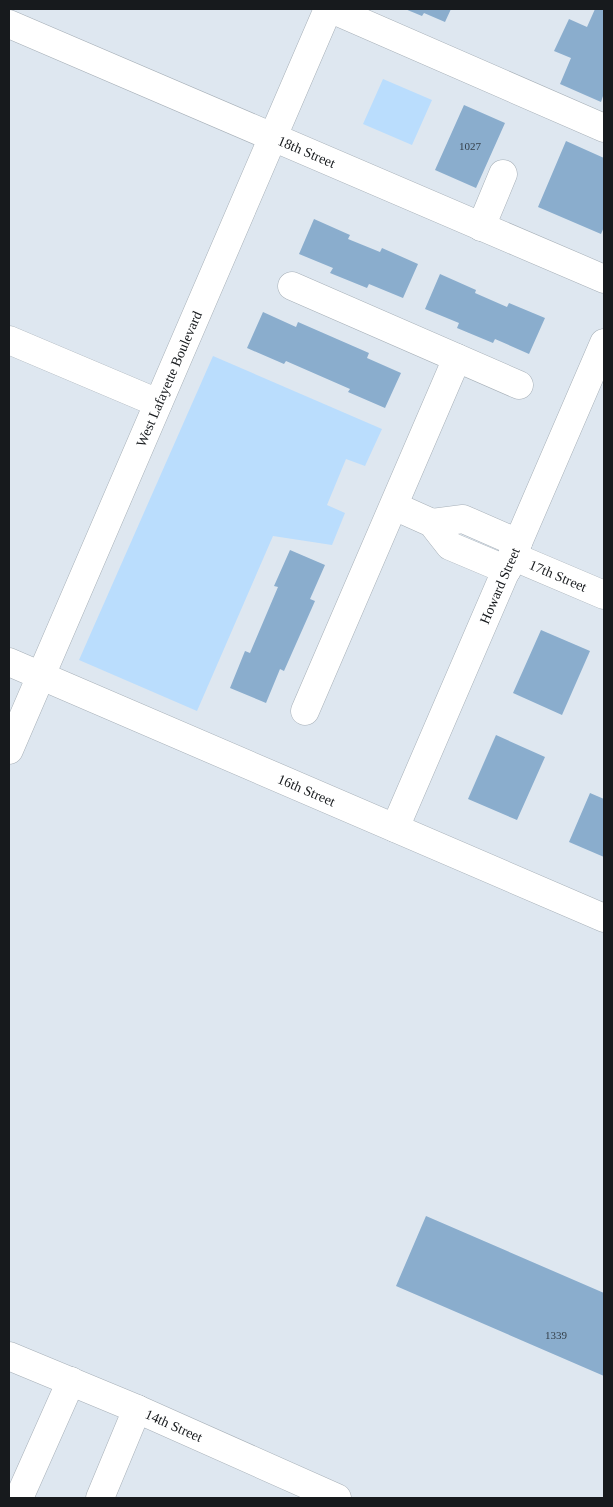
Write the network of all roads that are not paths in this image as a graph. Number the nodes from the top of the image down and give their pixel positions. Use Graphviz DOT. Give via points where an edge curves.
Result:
graph roads {
  1 [pos="329,9"];
  2 [pos="9,24"];
  3 [pos="604,128"];
  4 [pos="273,137"];
  5 [pos="503,174"];
  6 [pos="481,227"];
  7 [pos="604,279"];
  8 [pos="292,286"];
  9 [pos="9,340"];
  10 [pos="604,343"];
  11 [pos="458,358"];
  12 [pos="519,385"];
  13 [pos="158,403"];
  14 [pos="394,506"];
  15 [pos="512,556"];
  16 [pos="604,595"];
  17 [pos="9,662"];
  18 [pos="40,676"];
  19 [pos="305,711"];
  20 [pos="9,750"];
  21 [pos="395,828"];
  22 [pos="604,918"];
  23 [pos="9,1356"];
  24 [pos="71,1381"];
  25 [pos="137,1409"];
  26 [pos="20,1498"];
  27 [pos="100,1498"];
  28 [pos="337,1498"];
  1 -- 3 [label="street"];
  1 -- 4 [label="street, West Lafayette Boulevard"];
  2 -- 4 [label="street, 18th Street"];
  4 -- 6 [label="street, 18th Street"];
  4 -- 13 [label="street, West Lafayette Boulevard"];
  5 -- 6 [label="street"];
  6 -- 7 [label="street, 18th Street"];
  8 -- 11 [label="street"];
  9 -- 13 [label="street"];
  10 -- 15 [label="street, Howard Street"];
  11 -- 12 [label="street"];
  11 -- 14 [label="street"];
  13 -- 18 [label="street, West Lafayette Boulevard"];
  14 -- 15 [label="street, 17th Street" via="432,523 450,546"];
  14 -- 19 [label="street"];
  15 -- 16 [label="street, 17th Street"];
  15 -- 21 [label="street, Howard Street"];
  17 -- 18 [label="street, 16th Street"];
  18 -- 20 [label="street, West Lafayette Boulevard"];
  18 -- 21 [label="street, 16th Street"];
  21 -- 22 [label="street, 16th Street"];
  23 -- 24 [label="street, 14th Street"];
  24 -- 25 [label="street, 14th Street"];
  24 -- 26 [label="street"];
  25 -- 27 [label="street"];
  25 -- 28 [label="street, 14th Street"];
}
